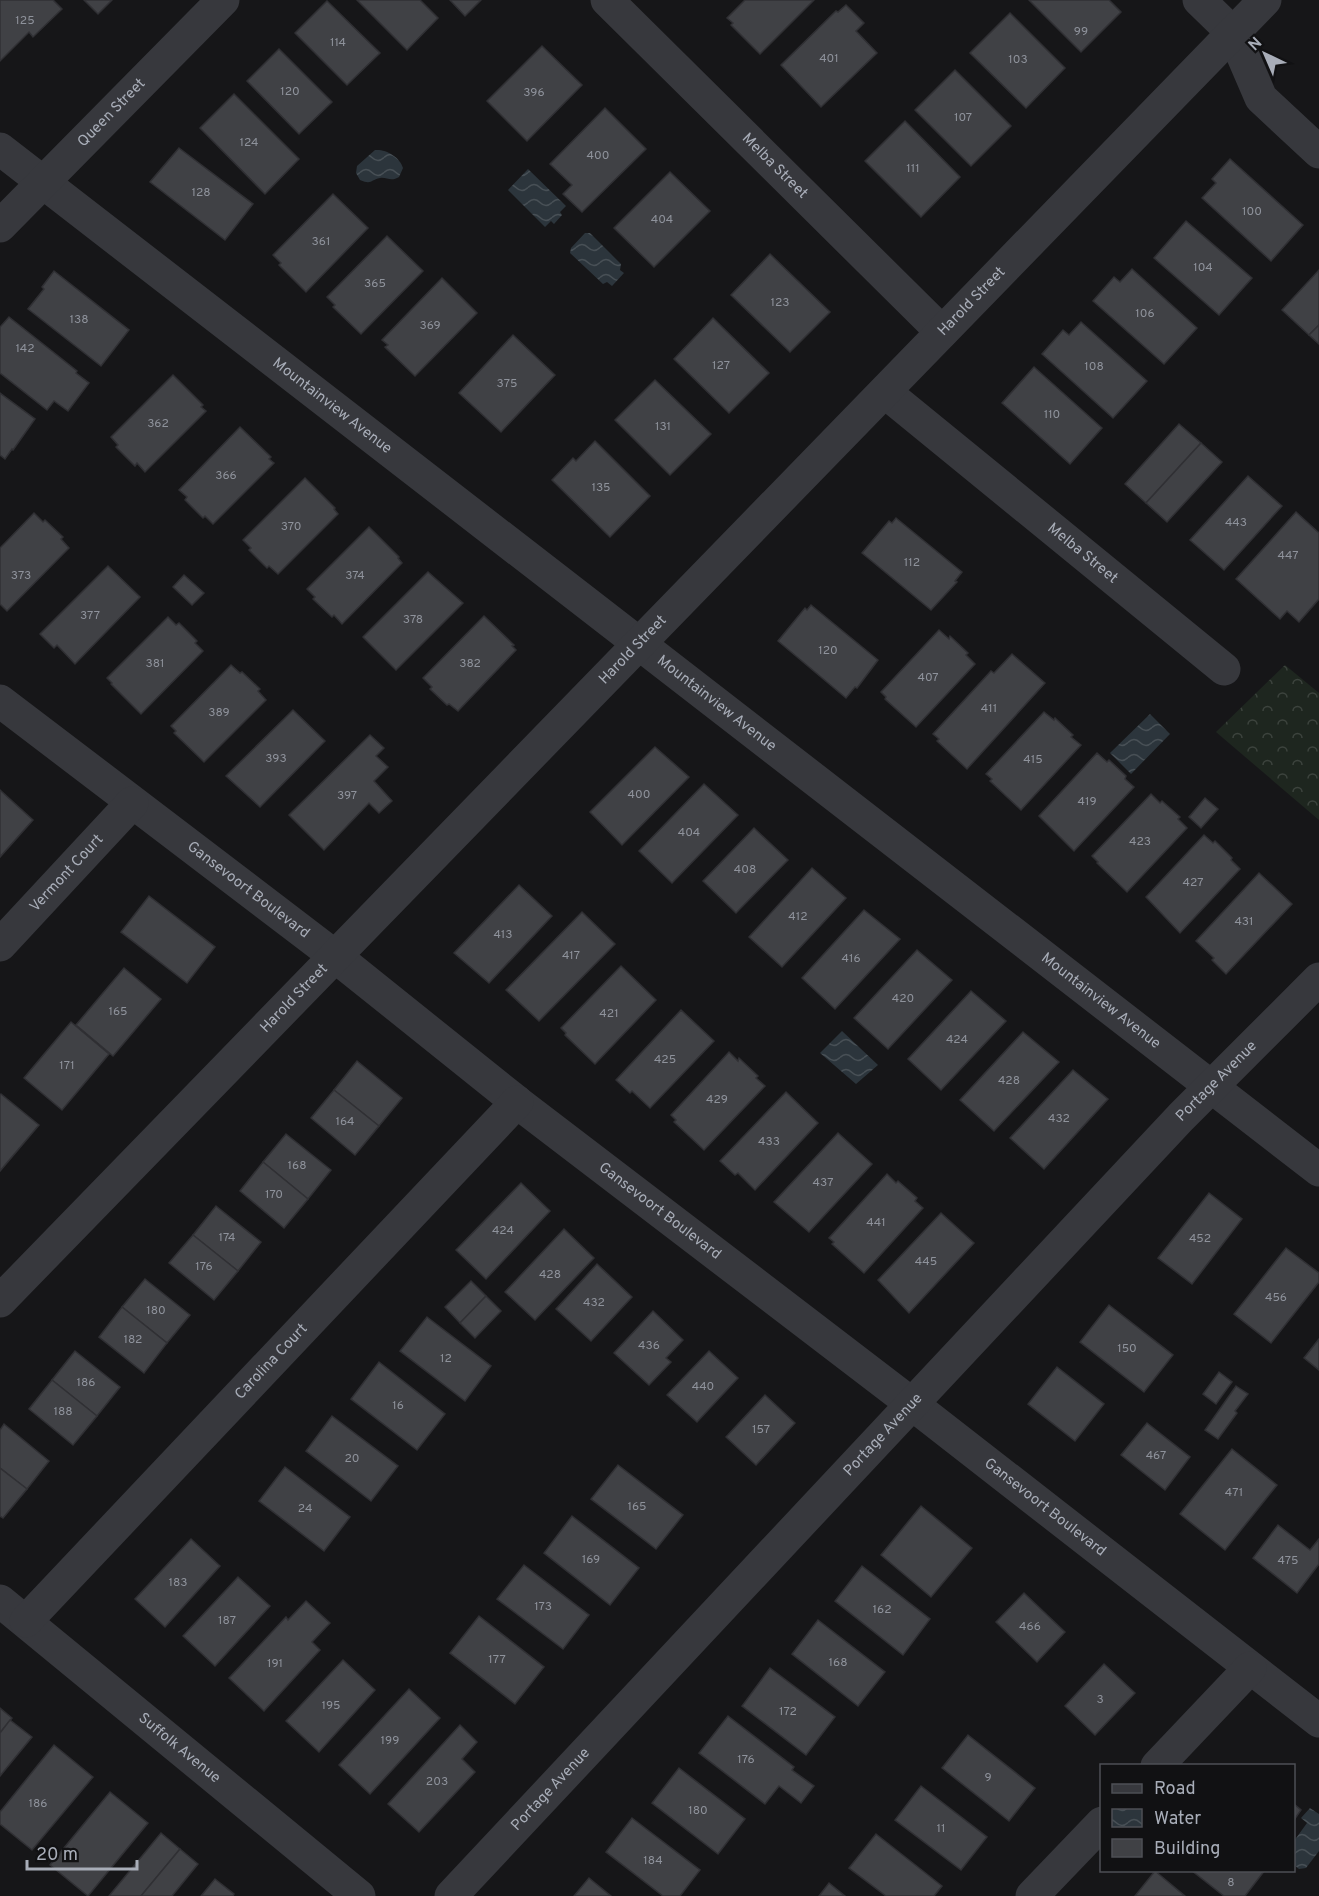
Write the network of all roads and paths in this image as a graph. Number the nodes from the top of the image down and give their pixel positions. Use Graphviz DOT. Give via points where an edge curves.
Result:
graph roads {
  1 [pos="223,0"];
  2 [pos="607,0"];
  3 [pos="1200,0"];
  4 [pos="1265,0"];
  5 [pos="1233,33"];
  6 [pos="0,149"];
  7 [pos="1319,152"];
  8 [pos="43,182"];
  9 [pos="0,226"];
  10 [pos="942,332"];
  11 [pos="885,392"];
  12 [pos="638,644"];
  13 [pos="1224,669"];
  14 [pos="0,700"];
  15 [pos="132,803"];
  16 [pos="0,945"];
  17 [pos="336,957"];
  18 [pos="1319,979"];
  19 [pos="1210,1086"];
  20 [pos="517,1102"];
  21 [pos="1319,1170"];
  22 [pos="0,1301"];
  23 [pos="912,1404"];
  24 [pos="0,1601"];
  25 [pos="26,1621"];
  26 [pos="1250,1668"];
  27 [pos="1319,1721"];
  28 [pos="1158,1764"];
  29 [pos="1100,1824"];
  30 [pos="359,1896"];
  31 [pos="451,1896"];
  32 [pos="1032,1896"];
  1 -- 8 [label="street, Queen Street"];
  2 -- 10 [label="street, Melba Street"];
  3 -- 5 [label="street"];
  4 -- 5 [label="street, Harold Street"];
  5 -- 7 [label="street" via="1261,98"];
  5 -- 10 [label="street, Harold Street"];
  6 -- 8 [label="street, Mountainview Avenue"];
  8 -- 9 [label="street, Queen Street"];
  8 -- 12 [label="street, Mountainview Avenue"];
  10 -- 11 [label="street, Harold Street"];
  11 -- 12 [label="street, Harold Street"];
  11 -- 13 [label="street, Melba Street"];
  12 -- 17 [label="street, Harold Street"];
  12 -- 19 [label="street, Mountainview Avenue"];
  14 -- 15 [label="street, Gansevoort Boulevard"];
  15 -- 16 [label="street, Vermont Court"];
  15 -- 17 [label="street, Gansevoort Boulevard"];
  17 -- 20 [label="street, Gansevoort Boulevard"];
  17 -- 22 [label="street, Harold Street"];
  18 -- 19 [label="street, Portage Avenue"];
  19 -- 21 [label="street, Mountainview Avenue"];
  19 -- 23 [label="street, Portage Avenue"];
  20 -- 23 [label="street, Gansevoort Boulevard"];
  20 -- 25 [label="street, Carolina Court"];
  23 -- 26 [label="street, Gansevoort Boulevard"];
  23 -- 31 [label="street, Portage Avenue"];
  24 -- 25 [label="street, Suffolk Avenue"];
  25 -- 30 [label="street, Suffolk Avenue"];
  26 -- 27 [label="street, Gansevoort Boulevard"];
  26 -- 28 [label="street"];
  29 -- 32 [label="street"];
}
